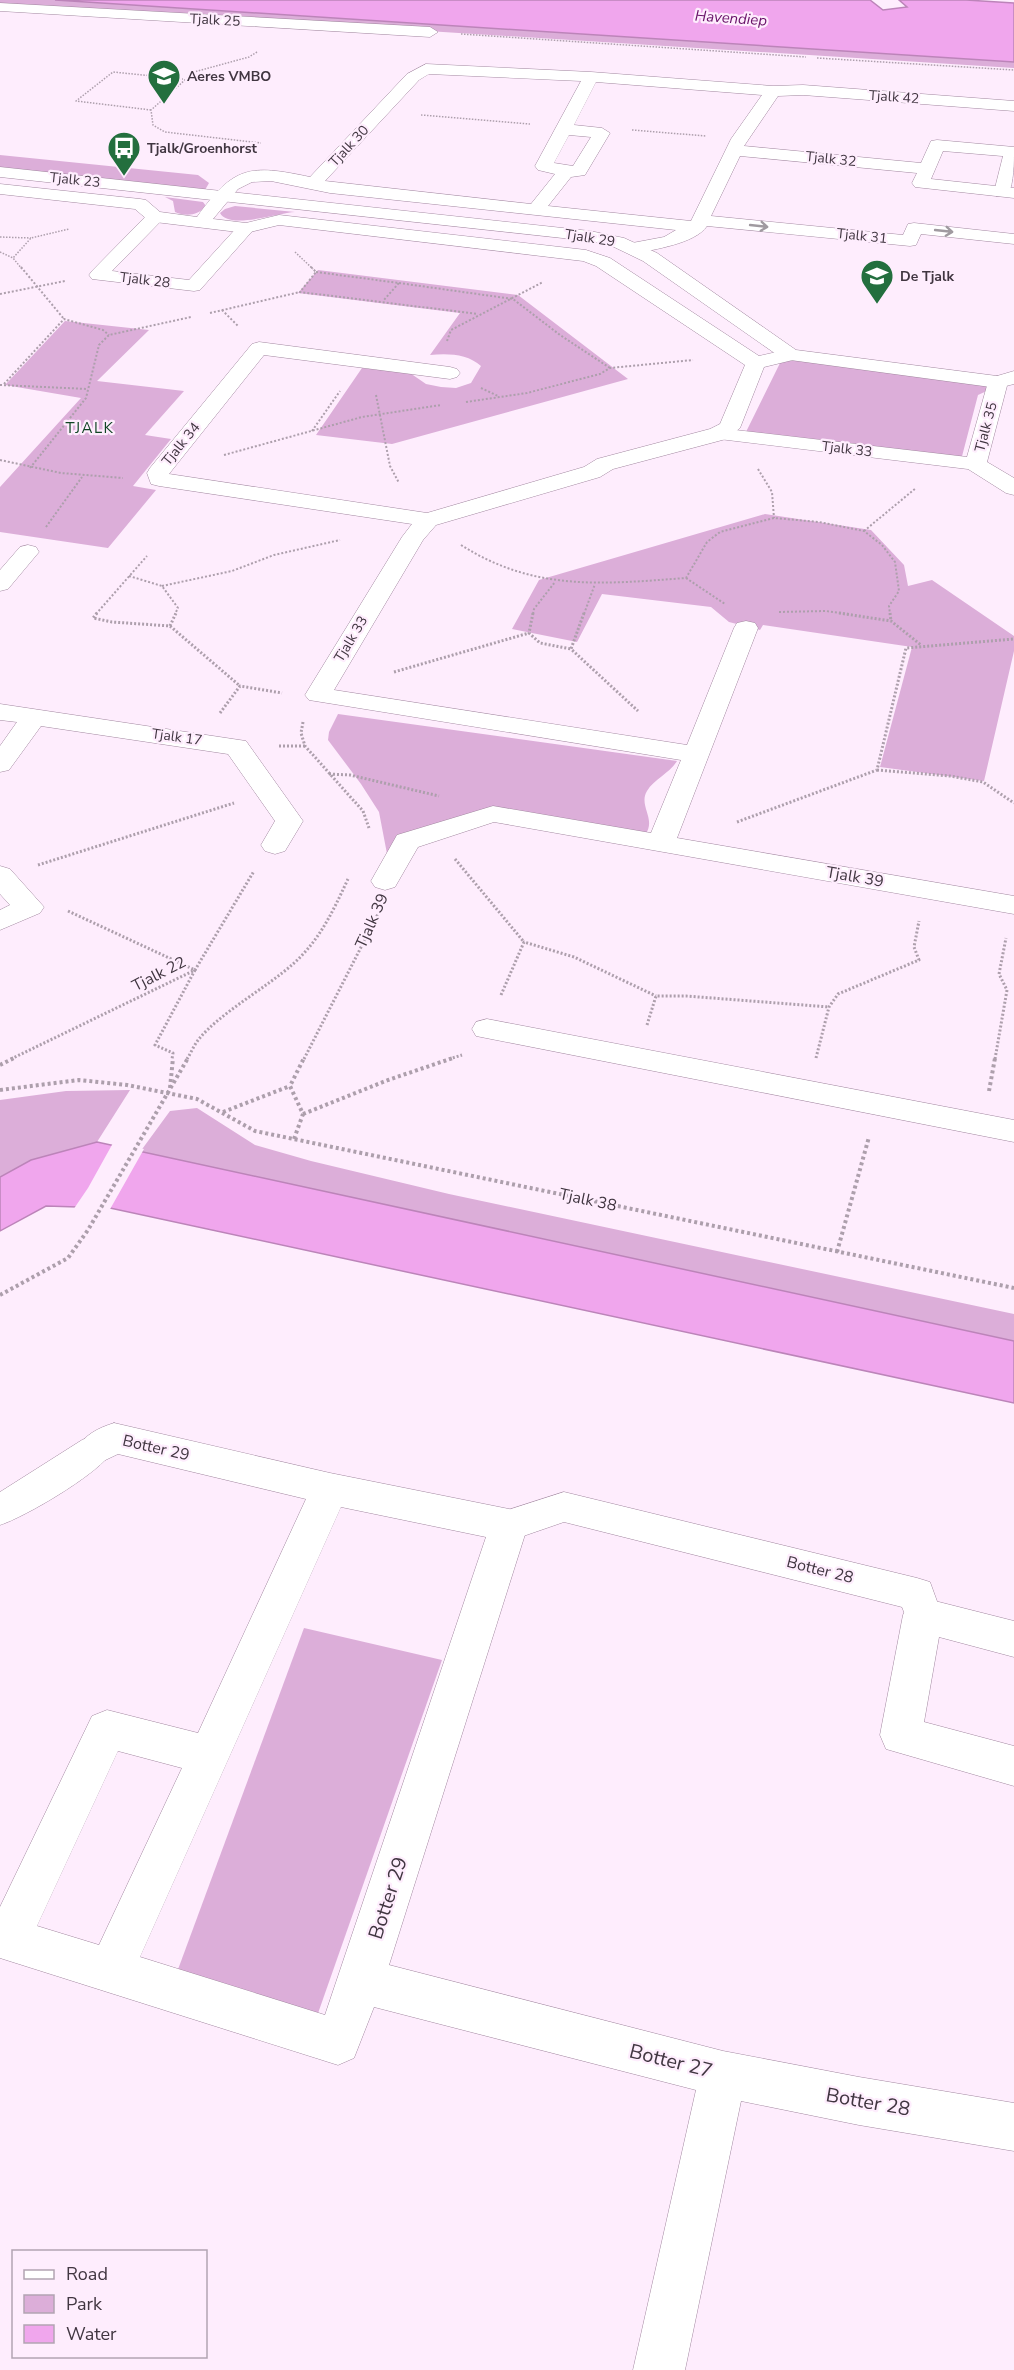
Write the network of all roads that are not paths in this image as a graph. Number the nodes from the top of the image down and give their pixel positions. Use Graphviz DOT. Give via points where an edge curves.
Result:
graph roads {
  1 [pos="0,8"];
  2 [pos="430,32"];
  3 [pos="591,77"];
  4 [pos="773,91"];
  5 [pos="1014,106"];
  6 [pos="565,126"];
  7 [pos="737,144"];
  8 [pos="1013,152"];
  9 [pos="928,169"];
  10 [pos="0,172"];
  11 [pos="566,172"];
  12 [pos="314,183"];
  13 [pos="0,189"];
  14 [pos="1008,192"];
  15 [pos="221,197"];
  16 [pos="535,210"];
  17 [pos="155,217"];
  18 [pos="202,222"];
  19 [pos="699,224"];
  20 [pos="255,226"];
  21 [pos="1014,239"];
  22 [pos="634,248"];
  23 [pos="790,355"];
  24 [pos="746,357"];
  25 [pos="450,373"];
  26 [pos="1006,379"];
  27 [pos="718,434"];
  28 [pos="976,464"];
  29 [pos="1014,488"];
  30 [pos="428,520"];
  31 [pos="28,552"];
  32 [pos="0,584"];
  33 [pos="746,628"];
  34 [pos="0,712"];
  35 [pos="34,717"];
  36 [pos="694,754"];
  37 [pos="0,764"];
  38 [pos="661,843"];
  39 [pos="275,844"];
  40 [pos="1,875"];
  41 [pos="385,881"];
  42 [pos="1013,905"];
  43 [pos="0,921"];
  44 [pos="487,1029"];
  45 [pos="1014,1131"];
  46 [pos="95,1450"];
  47 [pos="330,1489"];
  48 [pos="0,1510"];
  49 [pos="509,1525"];
  50 [pos="703,1540"];
  51 [pos="923,1615"];
  52 [pos="1014,1639"];
  53 [pos="208,1755"];
  54 [pos="1014,1766"];
  55 [pos="4,1943"];
  56 [pos="110,1972"];
  57 [pos="362,1981"];
  58 [pos="723,2074"];
  59 [pos="1014,2127"];
  60 [pos="659,2370"];
  1 -- 2 [label="street, Tjalk 25"];
  3 -- 4 [label="street, Tjalk 30"];
  3 -- 6 [label="street"];
  3 -- 12 [label="street, Tjalk 30" via="426,69 413,77"];
  4 -- 5 [label="street, Tjalk 42"];
  4 -- 7 [label="street"];
  6 -- 11 [label="street" via="544,166"];
  6 -- 11 [label="street" via="602,133 579,171"];
  7 -- 9 [label="street, Tjalk 32"];
  7 -- 19 [label="street"];
  8 -- 9 [label="street" via="937,145"];
  8 -- 14 [label="street"];
  9 -- 14 [label="street" via="921,183"];
  10 -- 15 [label="street, Tjalk 23"];
  11 -- 16 [label="street"];
  12 -- 15 [label="street" via="247,177 232,184"];
  12 -- 16 [label="street, Tjalk 30" via="330,188"];
  13 -- 17 [label="street, Tjalk 23" via="140,204"];
  15 -- 18 [label="street"];
  15 -- 22 [label="street, Tjalk 29" via="590,236"];
  16 -- 19 [label="street, Tjalk 30"];
  17 -- 18 [label="street, Tjalk 23"];
  17 -- 20 [label="street, Tjalk 28" via="99,274 194,286"];
  18 -- 20 [label="street, Tjalk 29"];
  19 -- 21 [label="street, Tjalk 31, one-way" via="910,241 914,228"];
  19 -- 22 [label="street" via="669,241"];
  20 -- 24 [label="street, Tjalk 29" via="279,220 586,256 603,261"];
  22 -- 23 [label="street, Tjalk 29"];
  23 -- 24 [label="street"];
  23 -- 26 [label="street, Tjalk 29"];
  24 -- 27 [label="street" via="729,428"];
  25 -- 30 [label="street, Tjalk 34" via="259,348 158,476"];
  26 -- 28 [label="street, Tjalk 35"];
  27 -- 28 [label="street, Tjalk 33"];
  27 -- 30 [label="street, Tjalk 33" via="604,464 592,472"];
  28 -- 29 [label="street, Tjalk 35"];
  30 -- 36 [label="street, Tjalk 33" via="413,537 318,694"];
  31 -- 32 [label="street"];
  33 -- 36 [label="street"];
  34 -- 35 [label="street, Tjalk 17"];
  35 -- 37 [label="street"];
  35 -- 39 [label="street, Tjalk 17" via="237,747 289,821"];
  36 -- 38 [label="street"];
  38 -- 41 [label="street, Tjalk 39" via="493,814 407,841"];
  38 -- 42 [label="street, Tjalk 39"];
  40 -- 43 [label="street" via="30,907"];
  44 -- 45 [label="street"];
  46 -- 47 [label="street, Botter 29" via="114,1438"];
  46 -- 48 [label="street, Botter 29"];
  47 -- 49 [label="street, Botter 29"];
  47 -- 53 [label="street"];
  49 -- 50 [label="street, Botter 29" via="564,1507"];
  49 -- 57 [label="street, Botter 29"];
  50 -- 51 [label="street, Botter 28" via="917,1594"];
  51 -- 52 [label="street"];
  51 -- 54 [label="street" via="901,1735"];
  53 -- 55 [label="street, Botter 29" via="107,1729"];
  53 -- 56 [label="street"];
  55 -- 56 [label="street, Botter 29"];
  56 -- 57 [label="street, Botter 29" via="338,2042"];
  57 -- 58 [label="street, Botter 27"];
  58 -- 59 [label="street, Botter 28"];
  58 -- 60 [label="street, Botter 27"];
}
